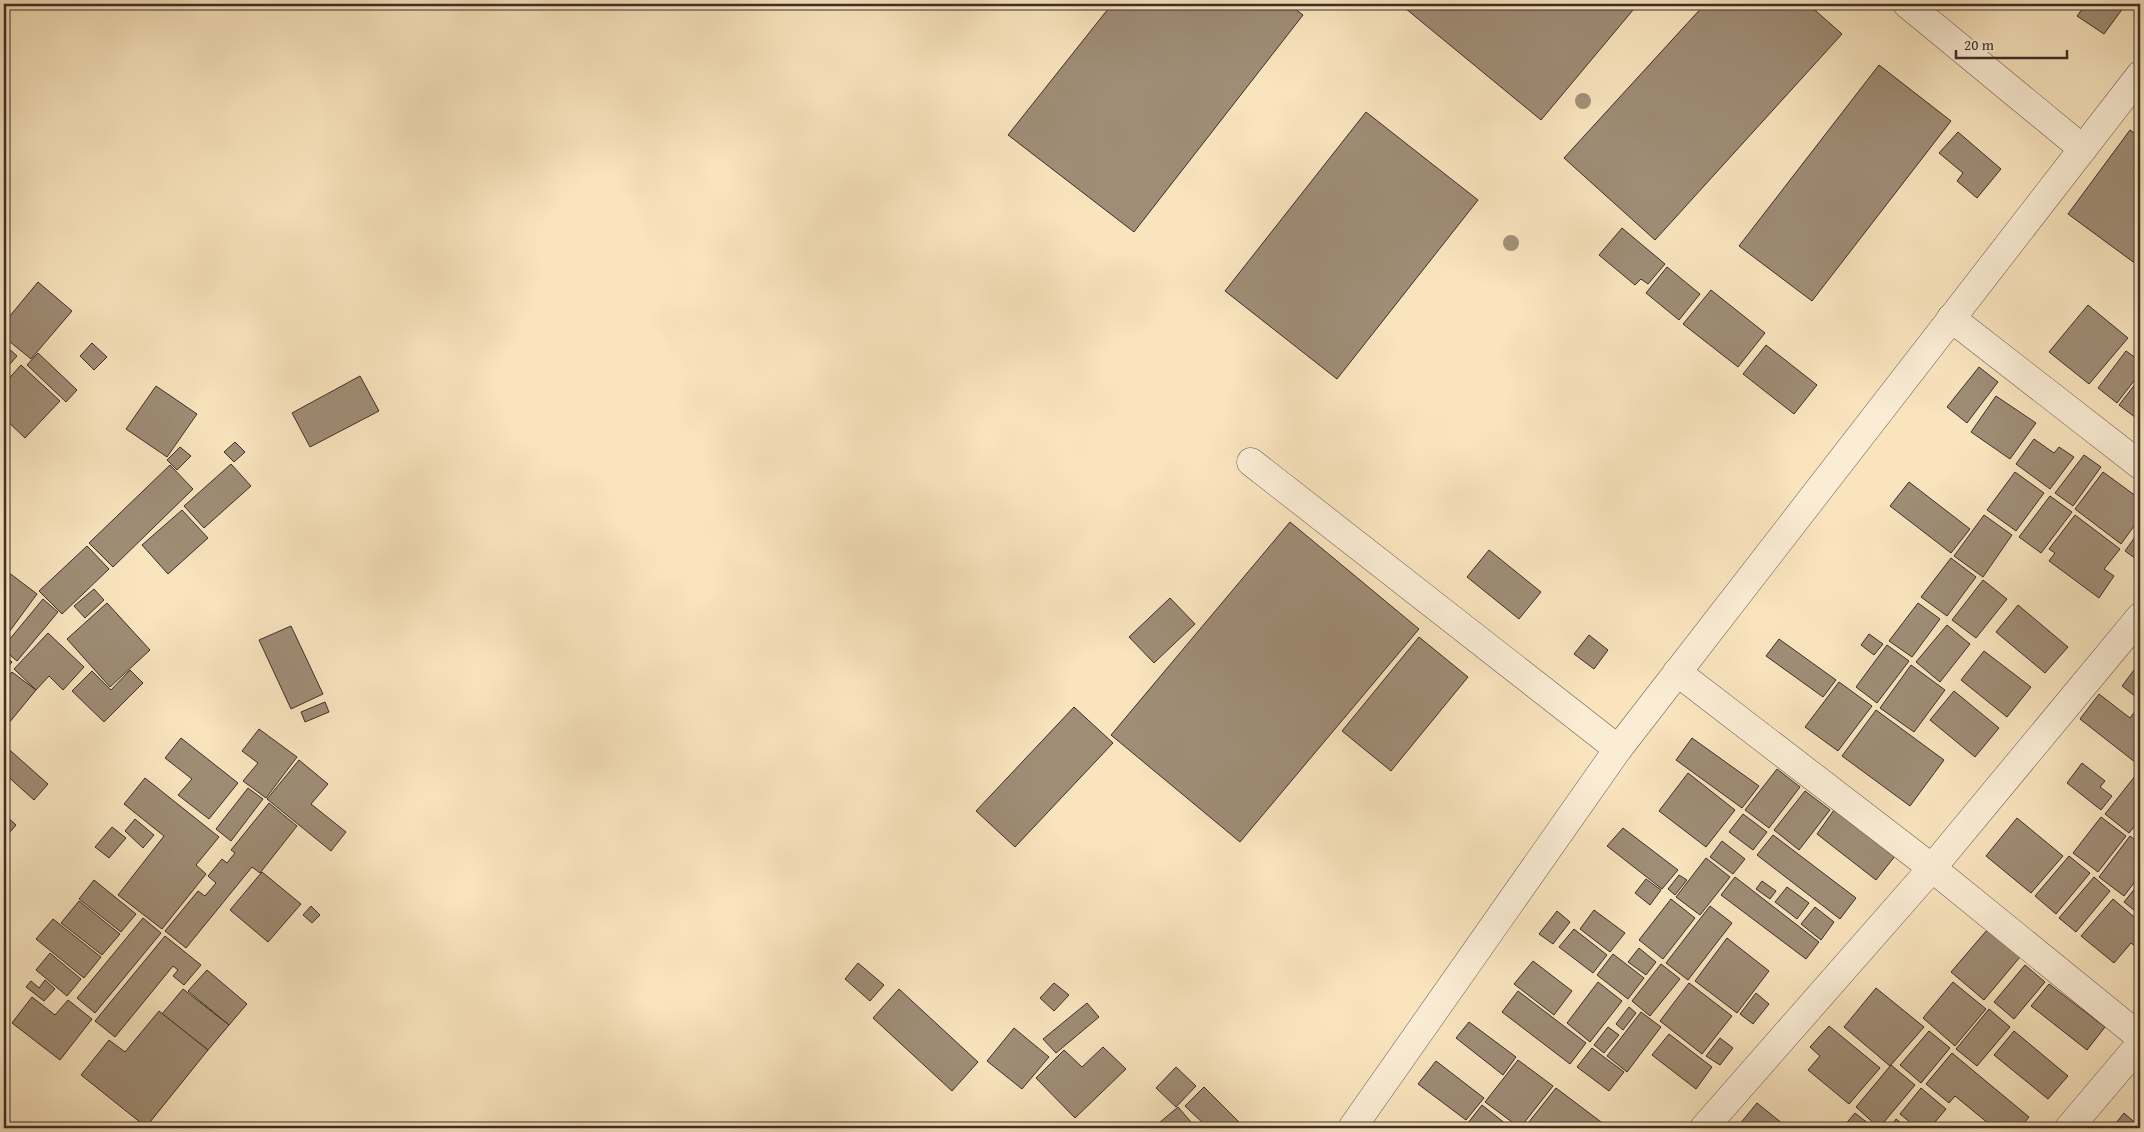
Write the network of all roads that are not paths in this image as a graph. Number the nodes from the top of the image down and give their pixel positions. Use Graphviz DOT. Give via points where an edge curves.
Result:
graph roads {
  1 [pos="1907,4"];
  2 [pos="2136,89"];
  3 [pos="2083,149"];
  4 [pos="1951,318"];
  5 [pos="1251,462"];
  6 [pos="2140,465"];
  7 [pos="2140,617"];
  8 [pos="1677,672"];
  9 [pos="1618,749"];
  10 [pos="1932,868"];
  11 [pos="2140,1037"];
  12 [pos="2140,1044"];
  13 [pos="1352,1128"];
  14 [pos="1704,1128"];
  15 [pos="2069,1128"];
  1 -- 3 [label="street"];
  2 -- 3 [label="street"];
  3 -- 4 [label="street"];
  4 -- 6 [label="street"];
  4 -- 8 [label="street"];
  5 -- 9 [label="street"];
  7 -- 10 [label="street"];
  8 -- 9 [label="street"];
  8 -- 10 [label="street"];
  9 -- 13 [label="street"];
  10 -- 11 [label="street"];
  10 -- 14 [label="street"];
  12 -- 15 [label="street"];
}
